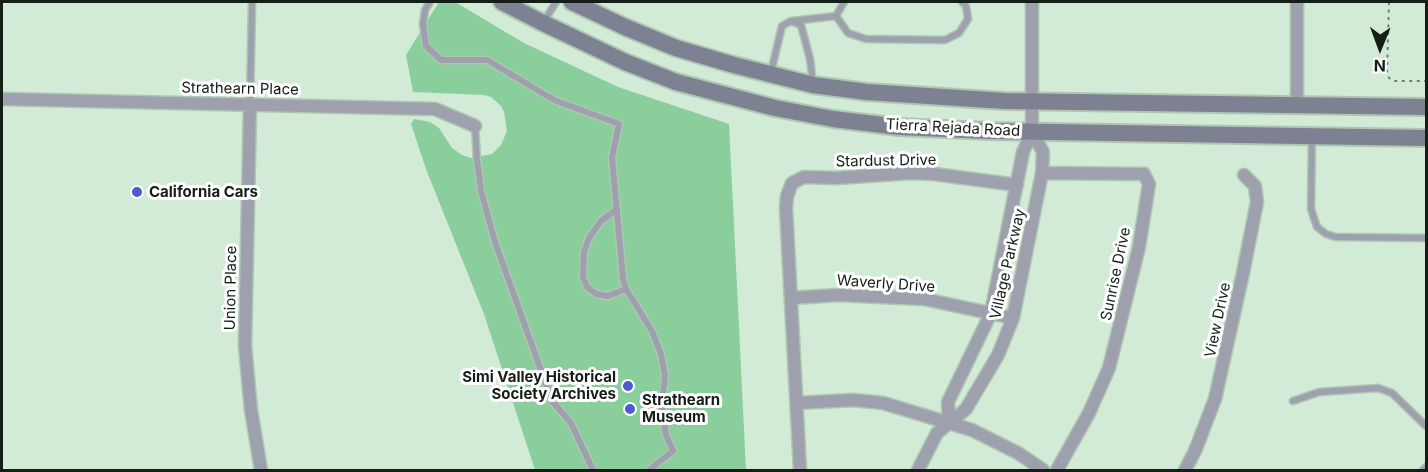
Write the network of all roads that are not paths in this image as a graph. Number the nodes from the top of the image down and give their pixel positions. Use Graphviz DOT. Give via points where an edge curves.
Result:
graph roads {
  1 [pos="252,2"];
  2 [pos="430,2"];
  3 [pos="502,2"];
  4 [pos="556,2"];
  5 [pos="572,2"];
  6 [pos="844,2"];
  7 [pos="962,2"];
  8 [pos="1032,2"];
  9 [pos="1297,2"];
  10 [pos="836,16"];
  11 [pos="791,21"];
  12 [pos="543,23"];
  13 [pos="770,75"];
  14 [pos="813,85"];
  15 [pos="2,99"];
  16 [pos="1032,101"];
  17 [pos="250,105"];
  18 [pos="1297,105"];
  19 [pos="1426,107"];
  20 [pos="475,126"];
  21 [pos="1032,132"];
  22 [pos="1312,136"];
  23 [pos="1426,138"];
  24 [pos="1042,173"];
  25 [pos="1244,175"];
  26 [pos="1017,185"];
  27 [pos="617,208"];
  28 [pos="1426,238"];
  29 [pos="626,290"];
  30 [pos="791,298"];
  31 [pos="991,313"];
  32 [pos="1013,318"];
  33 [pos="1293,400"];
  34 [pos="796,403"];
  35 [pos="949,422"];
  36 [pos="1426,426"];
  37 [pos="1426,467"];
  38 [pos="261,471"];
  39 [pos="593,471"];
  40 [pos="649,471"];
  41 [pos="800,471"];
  42 [pos="918,471"];
  43 [pos="1043,471"];
  44 [pos="1057,471"];
  45 [pos="1185,471"];
  46 [pos="1423,471"];
  1 -- 17 [label="lane"];
  2 -- 27 [label="lane" via="423,24 426,46 441,60 487,60 554,100 619,124 612,157"];
  3 -- 12 [label="main road, Tierra Rejada Road"];
  4 -- 12 [label="lane"];
  5 -- 13 [label="main road, Tierra Rejada Road" via="676,48"];
  6 -- 10 [label="lane"];
  7 -- 10 [label="lane" via="968,19 958,33 945,40 866,39 848,33"];
  8 -- 16 [label="street, Village Parkway"];
  9 -- 18 [label="street"];
  10 -- 11 [label="lane"];
  11 -- 13 [label="lane" via="782,26"];
  11 -- 14 [label="lane" via="801,25"];
  12 -- 21 [label="main road, Tierra Rejada Road" via="676,82 775,108 900,127"];
  13 -- 14 [label="main road, Tierra Rejada Road"];
  14 -- 16 [label="main road, Tierra Rejada Road" via="927,97"];
  15 -- 17 [label="street, Strathearn Place"];
  16 -- 18 [label="main road, Tierra Rejada Road"];
  16 -- 21 [label="street, Village Parkway"];
  17 -- 20 [label="street, Strathearn Place" via="435,109"];
  17 -- 38 [label="street, Union Place" via="245,346 250,410"];
  18 -- 19 [label="main road, Tierra Rejada Road"];
  20 -- 39 [label="lane" via="481,192 495,242 552,401 571,423"];
  21 -- 22 [label="main road, Tierra Rejada Road"];
  21 -- 24 [label="street, Village Parkway" via="1043,152"];
  21 -- 26 [label="street, Village Parkway" via="1023,152"];
  22 -- 23 [label="main road, Tierra Rejada Road"];
  22 -- 28 [label="lane" via="1311,209 1317,227 1336,237"];
  24 -- 32 [label="street, Village Parkway"];
  24 -- 44 [label="street, Sunrise Drive" via="1144,174 1149,184 1109,368"];
  25 -- 45 [label="street, View Drive" via="1255,186 1257,202 1243,273 1215,399"];
  26 -- 30 [label="street, Stardust Drive" via="911,173 804,177 792,183 787,196"];
  26 -- 31 [label="street, Village Parkway"];
  27 -- 29 [label="lane"];
  27 -- 29 [label="lane" via="589,238 583,277 596,294 608,296"];
  29 -- 40 [label="lane" via="652,331 665,375 662,406 666,435 673,451"];
  30 -- 31 [label="street, Waverly Drive" via="890,296"];
  30 -- 34 [label="street"];
  31 -- 32 [label="street, Waverly Drive"];
  31 -- 35 [label="street, Village Parkway" via="948,402"];
  32 -- 35 [label="street, Village Parkway" via="998,355 966,409"];
  33 -- 36 [label="lane" via="1319,392 1378,388 1392,393"];
  34 -- 35 [label="street" via="883,403"];
  34 -- 41 [label="street"];
  35 -- 42 [label="street, Village Parkway" via="930,443"];
  35 -- 43 [label="street" via="1018,453"];
  37 -- 46 [label="lane"];
}
